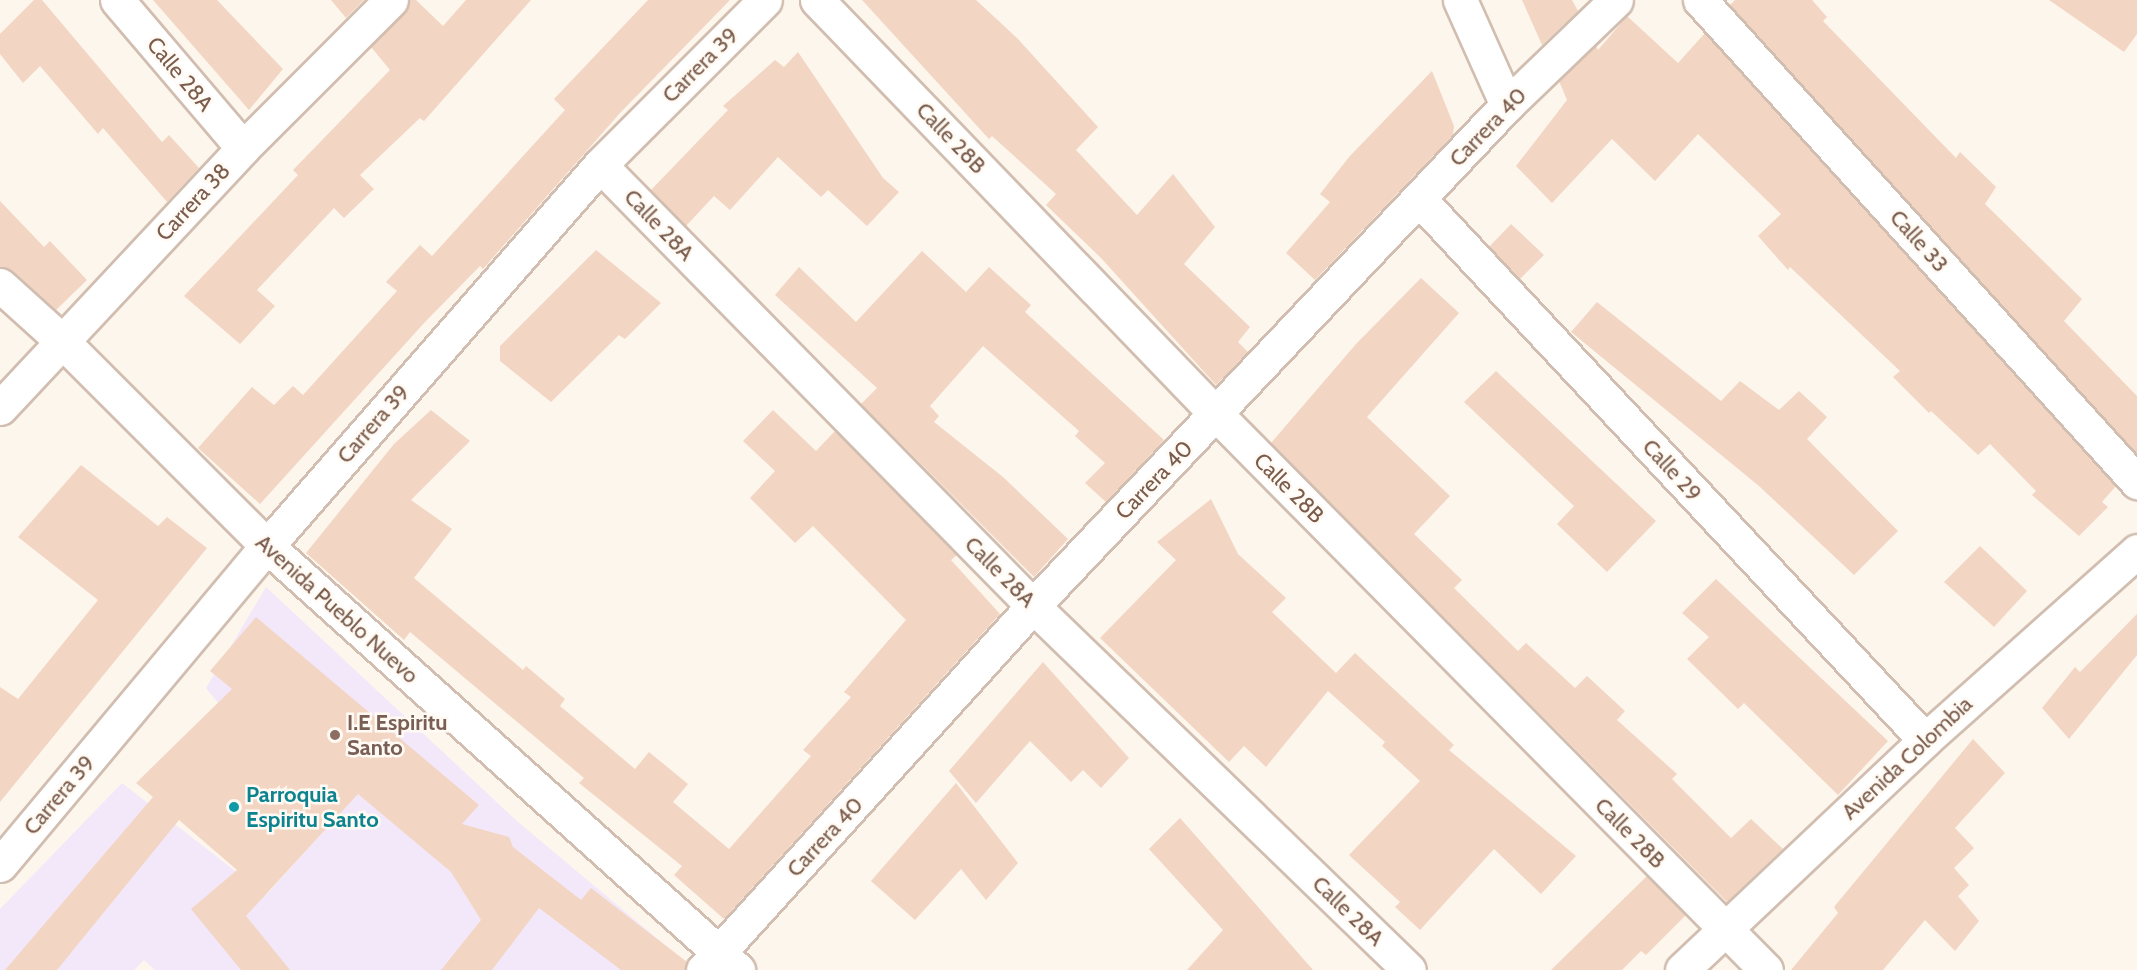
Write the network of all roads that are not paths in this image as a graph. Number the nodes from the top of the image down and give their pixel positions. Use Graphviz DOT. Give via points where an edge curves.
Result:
graph roads {
  1 [pos="117,0"];
  2 [pos="391,0"];
  3 [pos="765,0"];
  4 [pos="817,0"];
  5 [pos="1460,0"];
  6 [pos="1616,0"];
  7 [pos="1700,0"];
  8 [pos="1507,105"];
  9 [pos="243,148"];
  10 [pos="600,165"];
  11 [pos="1420,200"];
  12 [pos="0,285"];
  13 [pos="63,342"];
  14 [pos="0,408"];
  15 [pos="1216,414"];
  16 [pos="2137,482"];
  17 [pos="267,546"];
  18 [pos="2137,551"];
  19 [pos="1033,606"];
  20 [pos="1925,740"];
  21 [pos="0,865"];
  22 [pos="1726,930"];
  23 [pos="720,965"];
  24 [pos="1409,970"];
  25 [pos="1682,970"];
  26 [pos="1766,970"];
  1 -- 9 [label="street, Calle 28A"];
  2 -- 9 [label="street, Carrera 38"];
  3 -- 10 [label="street, Carrera 39"];
  4 -- 15 [label="street, Calle 28B"];
  5 -- 8 [label="street"];
  6 -- 8 [label="street, Carrera 40"];
  7 -- 16 [label="street, Calle 33"];
  8 -- 11 [label="street, Carrera 40"];
  9 -- 13 [label="street, Carrera 38"];
  10 -- 17 [label="street, Carrera 39"];
  10 -- 19 [label="street, Calle 28A"];
  11 -- 15 [label="street, Carrera 40"];
  11 -- 20 [label="street, Calle 29"];
  12 -- 13 [label="street, Avenida Pueblo Nuevo"];
  13 -- 14 [label="street, Carrera 38"];
  13 -- 17 [label="street, Avenida Pueblo Nuevo"];
  15 -- 19 [label="street, Carrera 40"];
  15 -- 22 [label="street, Calle 28B"];
  17 -- 21 [label="street, Carrera 39"];
  17 -- 23 [label="street, Avenida Pueblo Nuevo"];
  18 -- 20 [label="street, Avenida Colombia"];
  19 -- 23 [label="street, Carrera 40"];
  19 -- 24 [label="street, Calle 28A"];
  20 -- 22 [label="street, Avenida Colombia"];
  22 -- 25 [label="street, Avenida Colombia"];
  22 -- 26 [label="street, Calle 28B"];
}
